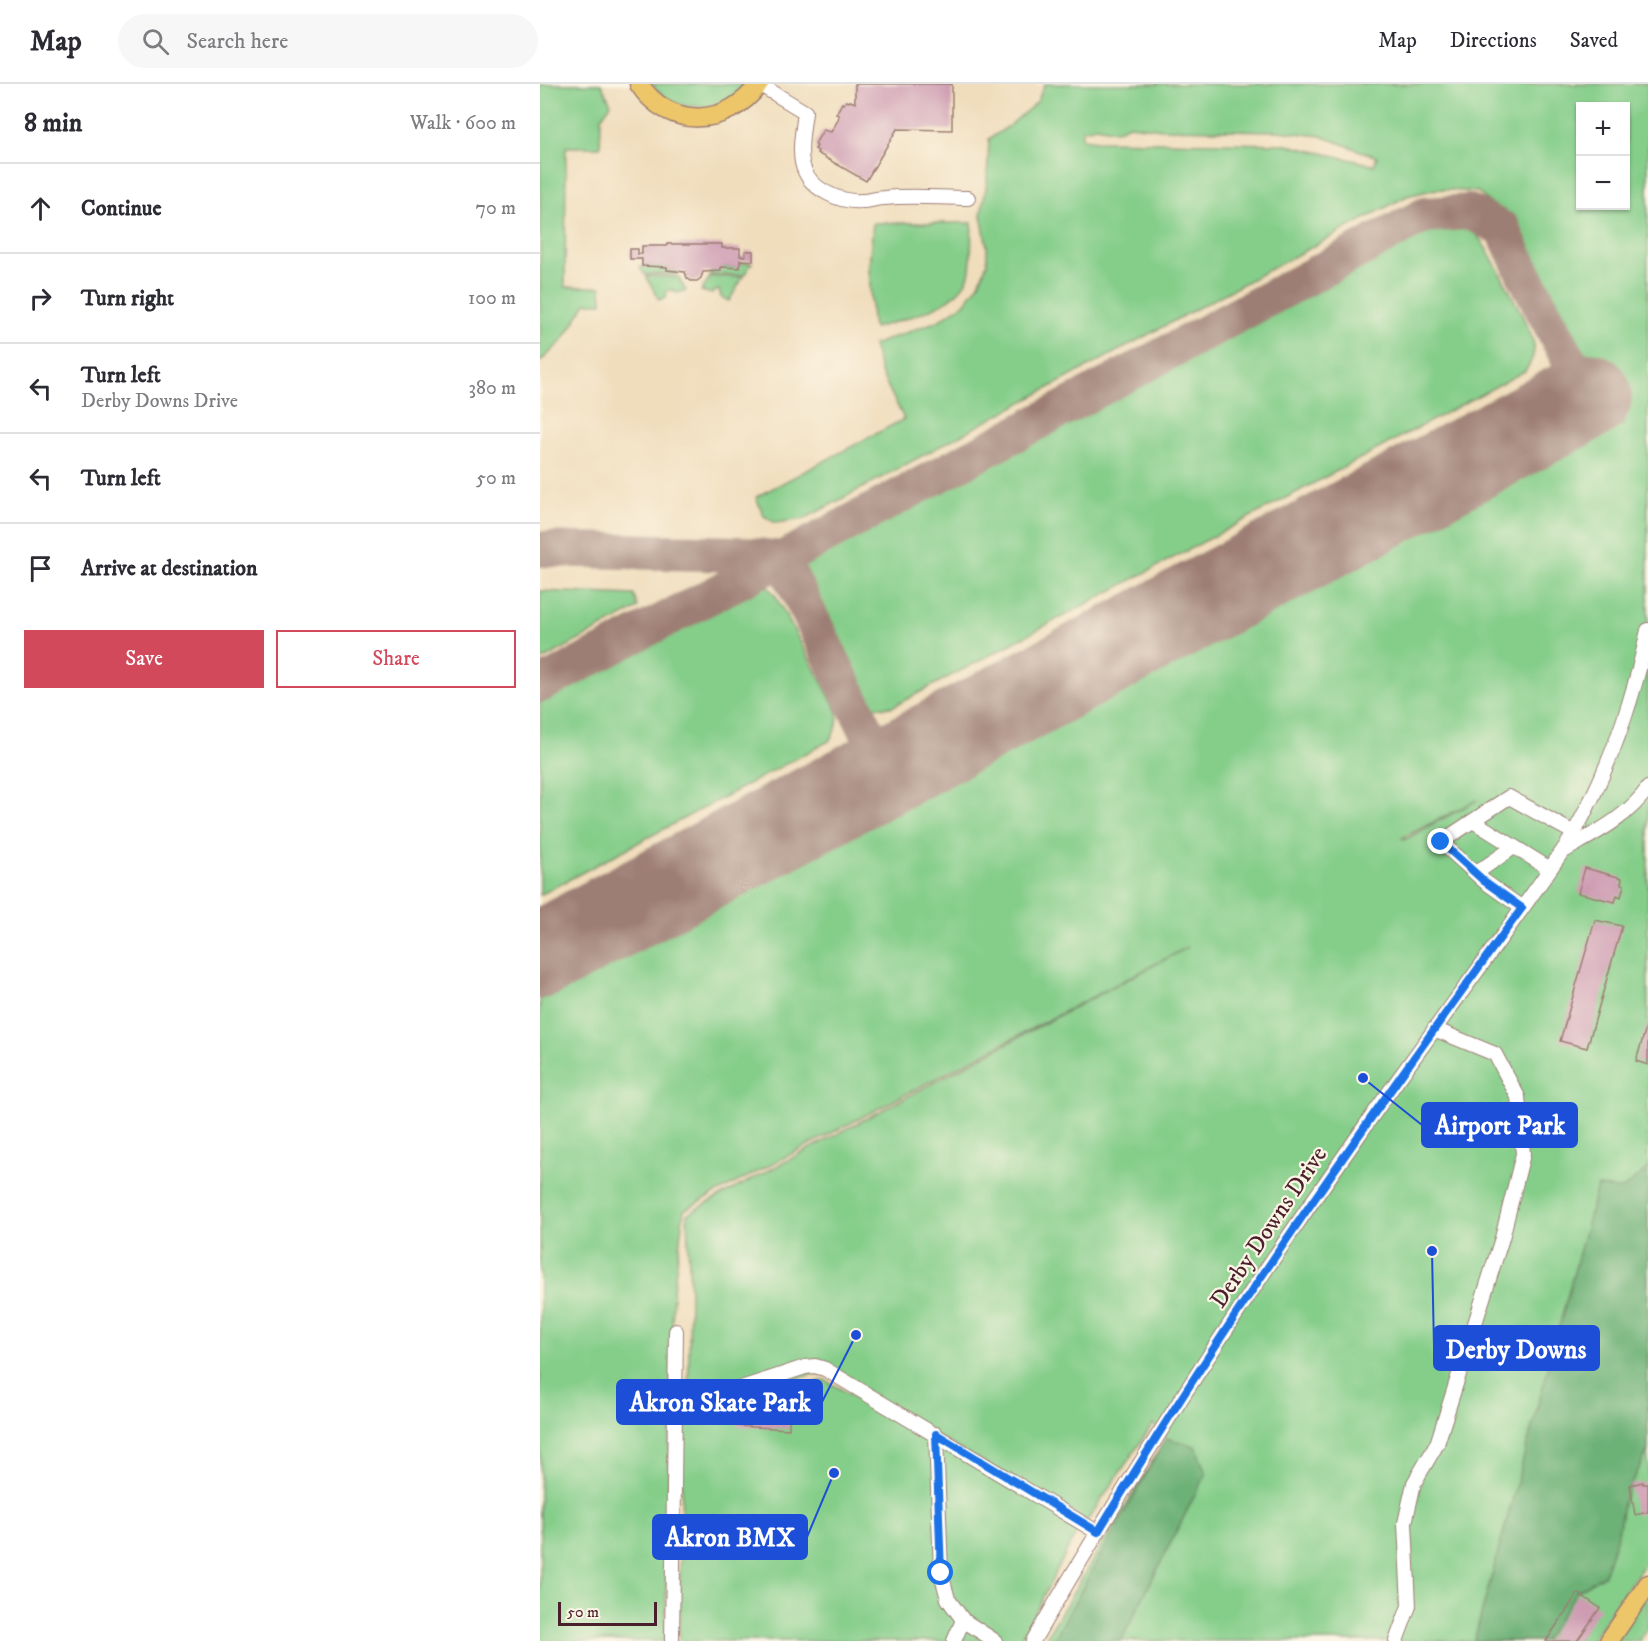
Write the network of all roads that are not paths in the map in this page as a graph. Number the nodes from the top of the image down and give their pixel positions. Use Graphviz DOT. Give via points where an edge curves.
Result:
graph roads {
  1 [pos="639,84"];
  2 [pos="759,84"];
  3 [pos="968,198"];
  4 [pos="1648,630"];
  5 [pos="1648,788"];
  6 [pos="1473,821"];
  7 [pos="1574,833"];
  8 [pos="1514,847"];
  9 [pos="1562,853"];
  10 [pos="1550,870"];
  11 [pos="1476,873"];
  12 [pos="1522,908"];
  13 [pos="1434,1029"];
  14 [pos="676,1331"];
  15 [pos="675,1410"];
  16 [pos="936,1434"];
  17 [pos="1098,1532"];
  18 [pos="1648,1584"];
  19 [pos="963,1620"];
  20 [pos="672,1641"];
  21 [pos="954,1641"];
  22 [pos="995,1641"];
  23 [pos="1033,1641"];
  24 [pos="1396,1641"];
  25 [pos="1609,1641"];
  1 -- 2 [label="main road" via="667,110 697,118 718,115 737,106"];
  2 -- 3 [label="street" via="805,112 801,165 806,177 819,189 839,200"];
  4 -- 7 [label="street, Derby Downs Drive" via="1616,742"];
  5 -- 9 [label="street, Derby Downs Drive" via="1632,808 1610,825"];
  6 -- 7 [label="street" via="1509,796"];
  6 -- 8 [label="street"];
  6 -- 11 [label="street" via="1441,842"];
  7 -- 9 [label="street, Derby Downs Drive"];
  8 -- 10 [label="street"];
  8 -- 11 [label="street"];
  9 -- 10 [label="street, Derby Downs Drive"];
  10 -- 12 [label="street, Derby Downs Drive"];
  11 -- 12 [label="street"];
  12 -- 13 [label="street, Derby Downs Drive"];
  13 -- 17 [label="street, Derby Downs Drive" via="1243,1304"];
  13 -- 24 [label="street" via="1496,1054 1518,1097 1523,1154 1502,1238 1437,1444 1414,1483 1405,1523 1409,1606"];
  14 -- 15 [label="street"];
  15 -- 16 [label="street" via="815,1366"];
  15 -- 20 [label="street"];
  16 -- 17 [label="street"];
  16 -- 19 [label="street" via="941,1573 948,1599"];
  17 -- 23 [label="street, Derby Downs Drive"];
  18 -- 25 [label="main road"];
  19 -- 21 [label="street"];
  19 -- 22 [label="street"];
}
